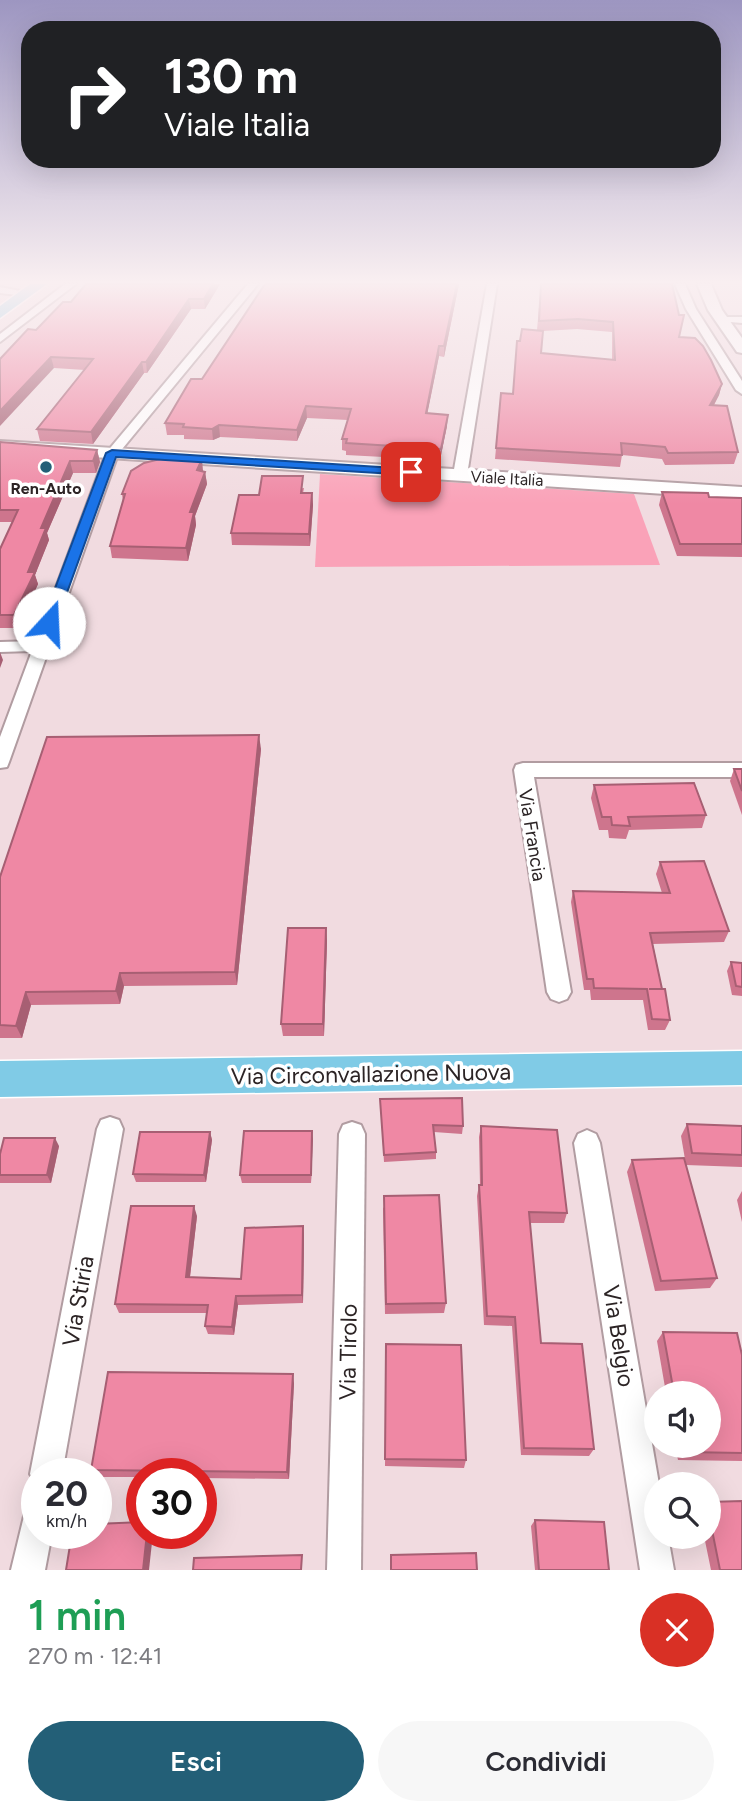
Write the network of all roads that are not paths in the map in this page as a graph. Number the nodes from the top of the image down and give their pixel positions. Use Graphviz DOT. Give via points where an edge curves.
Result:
graph roads {
  1 [pos="192,357"];
  2 [pos="480,357"];
  3 [pos="722,357"];
  4 [pos="742,390"];
  5 [pos="0,446"];
  6 [pos="112,453"];
  7 [pos="460,475"];
  8 [pos="742,491"];
  9 [pos="40,646"];
  10 [pos="0,647"];
  11 [pos="0,762"];
  12 [pos="742,770"];
  13 [pos="559,992"];
  14 [pos="742,1068"];
  15 [pos="0,1079"];
  16 [pos="110,1129"];
  17 [pos="352,1134"];
  18 [pos="587,1143"];
  19 [pos="49,1458"];
  20 [pos="32,1549"];
  21 [pos="28,1570"];
  22 [pos="344,1570"];
  23 [pos="657,1570"];
  1 -- 6 [label="street"];
  2 -- 7 [label="street"];
  3 -- 4 [label="street"];
  5 -- 6 [label="street, Viale Italia"];
  6 -- 7 [label="street, Viale Italia"];
  6 -- 9 [label="street"];
  7 -- 8 [label="street, Viale Italia"];
  9 -- 10 [label="street"];
  9 -- 11 [label="street"];
  12 -- 13 [label="street, Via Francia" via="523,770"];
  14 -- 15 [label="main road, Via Circonvallazione Nuova"];
  16 -- 19 [label="street, Via Stiria"];
  17 -- 22 [label="street, Via Tirolo"];
  18 -- 23 [label="street, Via Belgio"];
  20 -- 21 [label="street"];
}
